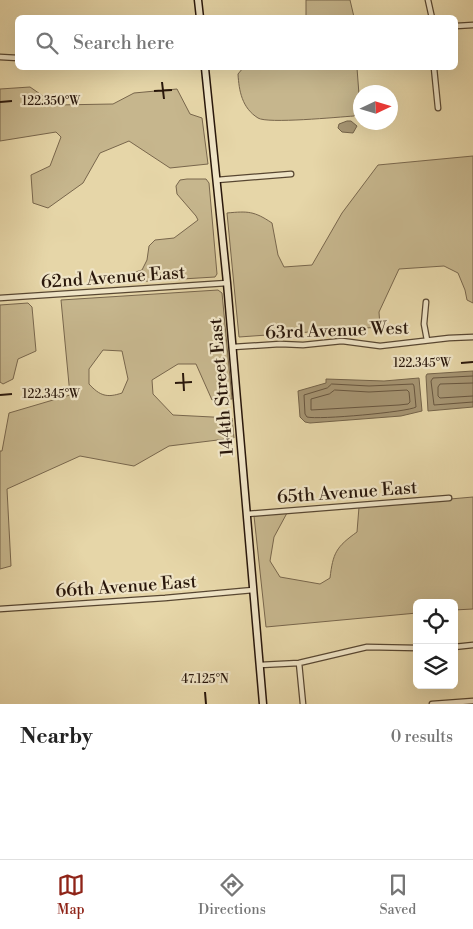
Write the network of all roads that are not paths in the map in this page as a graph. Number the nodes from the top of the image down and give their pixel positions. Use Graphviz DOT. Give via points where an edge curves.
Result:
graph roads {
  1 [pos="198,0"];
  2 [pos="428,0"];
  3 [pos="200,15"];
  4 [pos="431,15"];
  5 [pos="473,24"];
  6 [pos="458,26"];
  7 [pos="0,57"];
  8 [pos="15,58"];
  9 [pos="205,70"];
  10 [pos="434,70"];
  11 [pos="438,108"];
  12 [pos="292,174"];
  13 [pos="217,180"];
  14 [pos="227,283"];
  15 [pos="0,298"];
  16 [pos="426,302"];
  17 [pos="473,337"];
  18 [pos="427,340"];
  19 [pos="232,347"];
  20 [pos="449,498"];
  21 [pos="247,514"];
  22 [pos="253,590"];
  23 [pos="0,610"];
  24 [pos="473,646"];
  25 [pos="458,647"];
  26 [pos="413,648"];
  27 [pos="299,663"];
  28 [pos="260,665"];
  29 [pos="473,701"];
  30 [pos="263,704"];
  31 [pos="303,704"];
  32 [pos="432,704"];
  1 -- 3 [label="street"];
  2 -- 4 [label="street"];
  5 -- 6 [label="street"];
  7 -- 8 [label="street"];
  9 -- 13 [label="street, 144th Street East"];
  10 -- 11 [label="street"];
  12 -- 13 [label="street"];
  13 -- 14 [label="street, 144th Street East"];
  14 -- 15 [label="street, 62nd Avenue East"];
  14 -- 19 [label="street, 144th Street East"];
  16 -- 18 [label="street" via="424,324"];
  17 -- 18 [label="street, 63rd Avenue West"];
  18 -- 19 [label="street, 63rd Avenue West" via="380,346 342,341"];
  19 -- 21 [label="street, 144th Street East"];
  20 -- 21 [label="street, 65th Avenue East"];
  21 -- 22 [label="street, 144th Street East"];
  22 -- 23 [label="street, 66th Avenue East"];
  22 -- 28 [label="street, 144th Street East"];
  24 -- 25 [label="street"];
  26 -- 27 [label="street" via="367,647"];
  27 -- 28 [label="street"];
  27 -- 31 [label="street"];
  28 -- 30 [label="street, 144th Street East"];
  29 -- 32 [label="street"];
}
